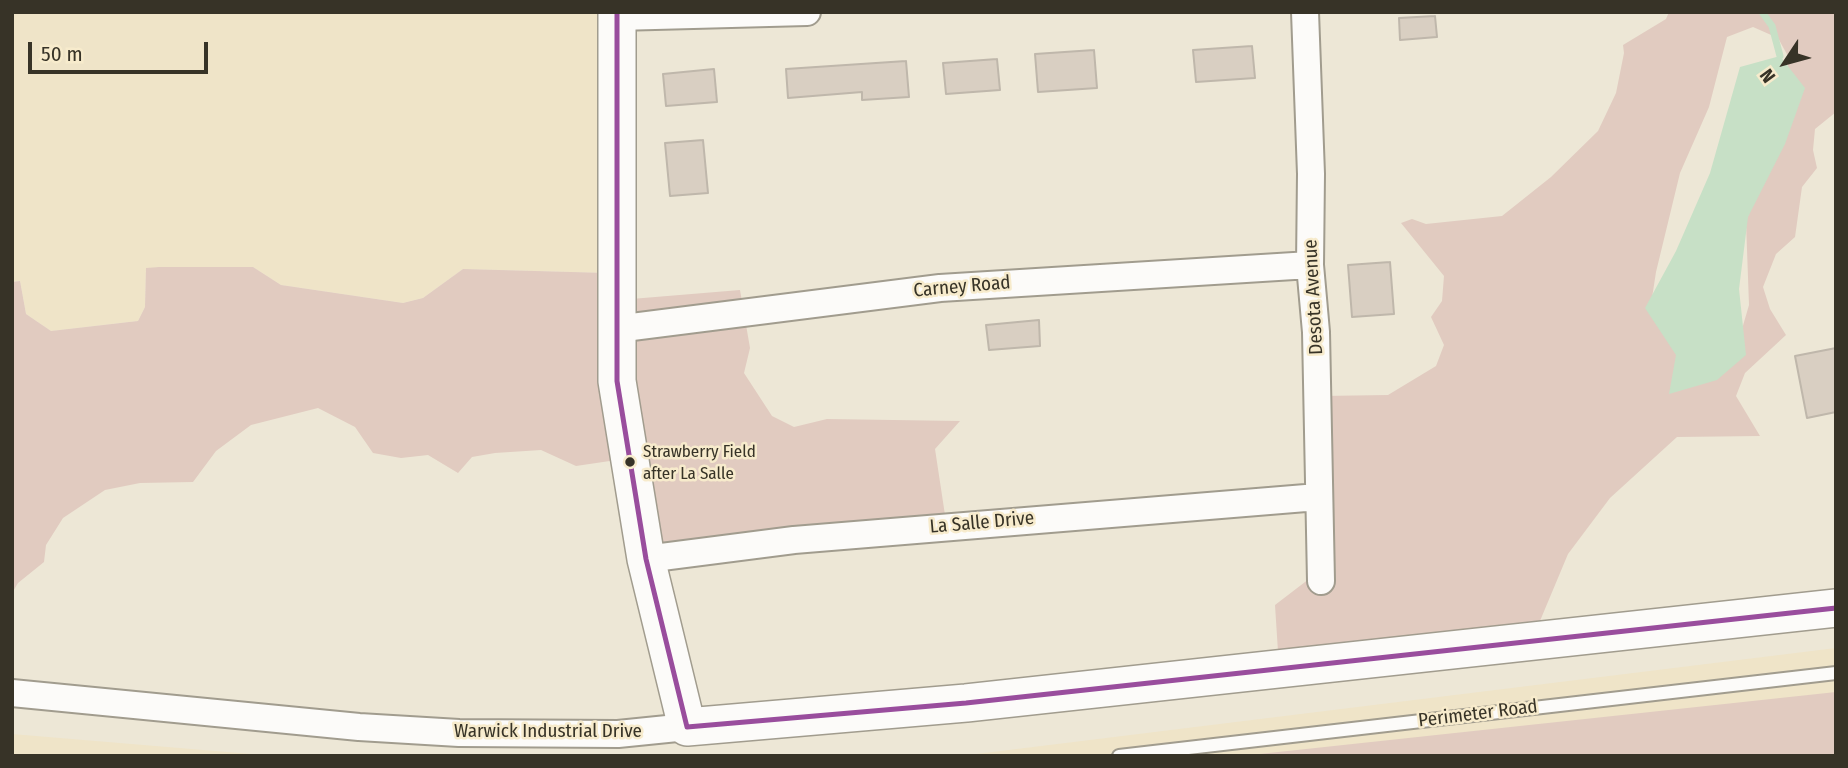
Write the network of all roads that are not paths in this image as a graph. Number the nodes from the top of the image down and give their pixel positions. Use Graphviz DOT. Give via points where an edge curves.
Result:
graph roads {
  1 [pos="807,12"];
  2 [pos="1305,12"];
  3 [pos="617,15"];
  4 [pos="1310,265"];
  5 [pos="616,329"];
  6 [pos="1318,497"];
  7 [pos="646,559"];
  8 [pos="1321,582"];
  9 [pos="1836,608"];
  10 [pos="1836,673"];
  11 [pos="12,693"];
  12 [pos="687,727"];
  13 [pos="1119,756"];
  1 -- 3 [label="street"];
  2 -- 4 [label="street, Desota Avenue"];
  3 -- 5 [label="street"];
  4 -- 5 [label="street, Carney Road" via="940,288"];
  4 -- 6 [label="street, Desota Avenue" via="1316,332"];
  5 -- 7 [label="street" via="621,422"];
  6 -- 7 [label="street, La Salle Drive" via="822,537"];
  6 -- 8 [label="street, Desota Avenue"];
  7 -- 12 [label="street"];
  9 -- 12 [label="street, Warwick Industrial Drive" via="992,701"];
  10 -- 13 [label="lane, Perimeter Road"];
  11 -- 12 [label="street, Warwick Industrial Drive" via="459,733 618,734"];
}
